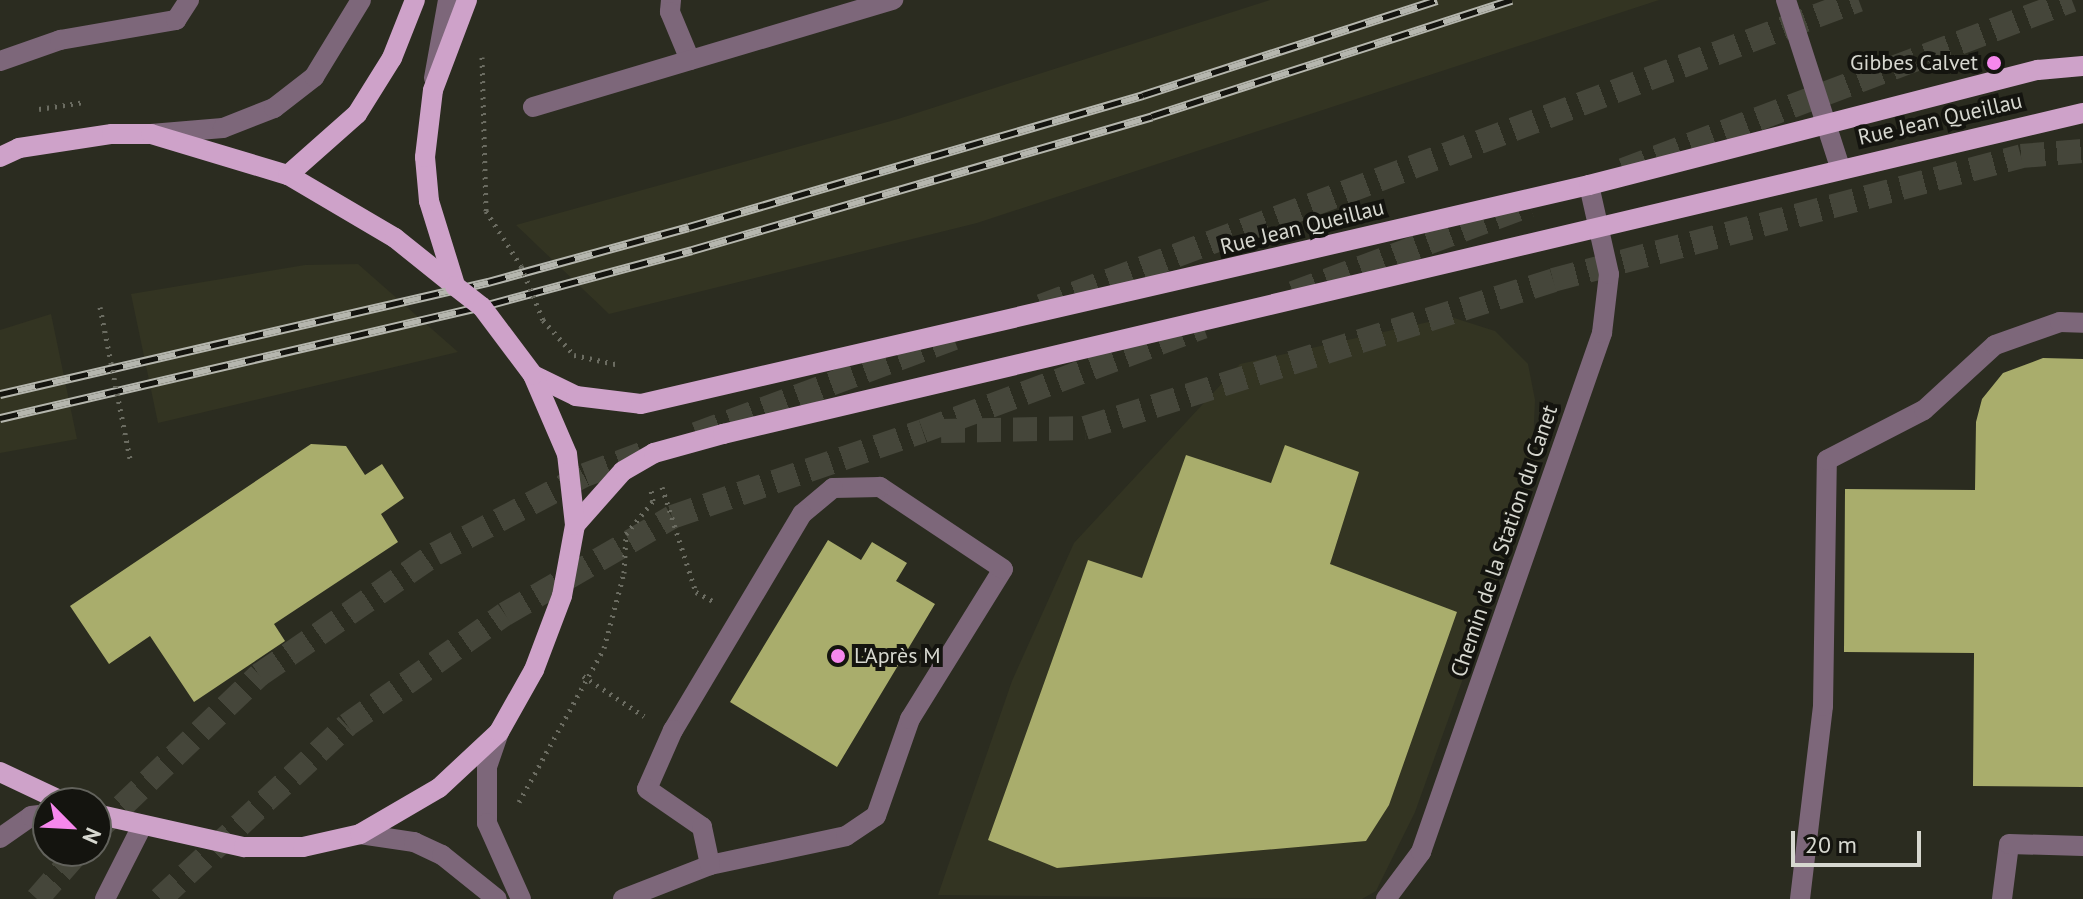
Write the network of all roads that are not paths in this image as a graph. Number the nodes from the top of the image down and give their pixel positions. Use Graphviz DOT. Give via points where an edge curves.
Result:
graph roads {
  1 [pos="189,0"];
  2 [pos="361,0"];
  3 [pos="415,0"];
  4 [pos="448,0"];
  5 [pos="467,0"];
  6 [pos="671,0"];
  7 [pos="893,0"];
  8 [pos="1786,0"];
  9 [pos="690,60"];
  10 [pos="0,61"];
  11 [pos="2083,66"];
  12 [pos="433,90"];
  13 [pos="533,107"];
  14 [pos="2083,113"];
  15 [pos="1827,123"];
  16 [pos="151,134"];
  17 [pos="0,157"];
  18 [pos="1840,167"];
  19 [pos="288,175"];
  20 [pos="1589,185"];
  21 [pos="1598,223"];
  22 [pos="455,286"];
  23 [pos="2083,323"];
  24 [pos="533,375"];
  25 [pos="575,525"];
  26 [pos="499,732"];
  27 [pos="0,772"];
  28 [pos="32,787"];
  29 [pos="32,816"];
  30 [pos="112,818"];
  31 [pos="142,826"];
  32 [pos="360,834"];
  33 [pos="0,838"];
  34 [pos="2083,846"];
  35 [pos="710,865"];
  36 [pos="105,899"];
  37 [pos="497,899"];
  38 [pos="521,899"];
  39 [pos="623,899"];
  40 [pos="1386,899"];
  41 [pos="1800,899"];
  42 [pos="2002,899"];
  1 -- 10 [label="street" via="176,20 60,40"];
  2 -- 16 [label="street" via="314,77 274,108 223,128"];
  3 -- 19 [label="main road" via="392,58 357,114"];
  4 -- 12 [label="street"];
  5 -- 12 [label="main road"];
  6 -- 9 [label="street" via="670,12"];
  7 -- 9 [label="street"];
  8 -- 15 [label="street"];
  9 -- 13 [label="street"];
  11 -- 15 [label="main road, Rue Jean Queillau" via="2038,70"];
  12 -- 22 [label="main road" via="425,157 429,201"];
  14 -- 18 [label="main road, Rue Jean Queillau"];
  15 -- 18 [label="street"];
  15 -- 20 [label="main road, Rue Jean Queillau"];
  16 -- 17 [label="main road" via="112,134 19,148"];
  16 -- 19 [label="main road"];
  18 -- 21 [label="main road, Rue Jean Queillau"];
  19 -- 22 [label="main road" via="395,238"];
  20 -- 21 [label="street, Chemin de la Station du Canet"];
  20 -- 24 [label="main road, Rue Jean Queillau" via="641,404 576,396"];
  21 -- 25 [label="main road, Rue Jean Queillau" via="1365,284 654,453 597,494"];
  21 -- 40 [label="street, Chemin de la Station du Canet" via="1609,274 1602,333 1421,852"];
  22 -- 24 [label="main road, bridge" via="482,307"];
  23 -- 41 [label="street" via="2060,322 1995,345 1924,410 1827,460 1823,706"];
  24 -- 25 [label="main road" via="567,454"];
  25 -- 26 [label="main road" via="562,596 534,670"];
  26 -- 32 [label="main road" via="439,788"];
  26 -- 38 [label="street" via="487,767 487,823"];
  27 -- 28 [label="main road"];
  29 -- 33 [label="street"];
  30 -- 31 [label="main road"];
  31 -- 32 [label="main road" via="244,847 303,847"];
  31 -- 36 [label="street"];
  32 -- 37 [label="street" via="414,842 442,855"];
  34 -- 42 [label="street" via="2009,844"];
  35 -- 35 [label="street" via="846,836 876,816 910,719 1003,569 880,487 833,488 802,514 673,730 647,789 702,827"];
  35 -- 39 [label="street"];
}
